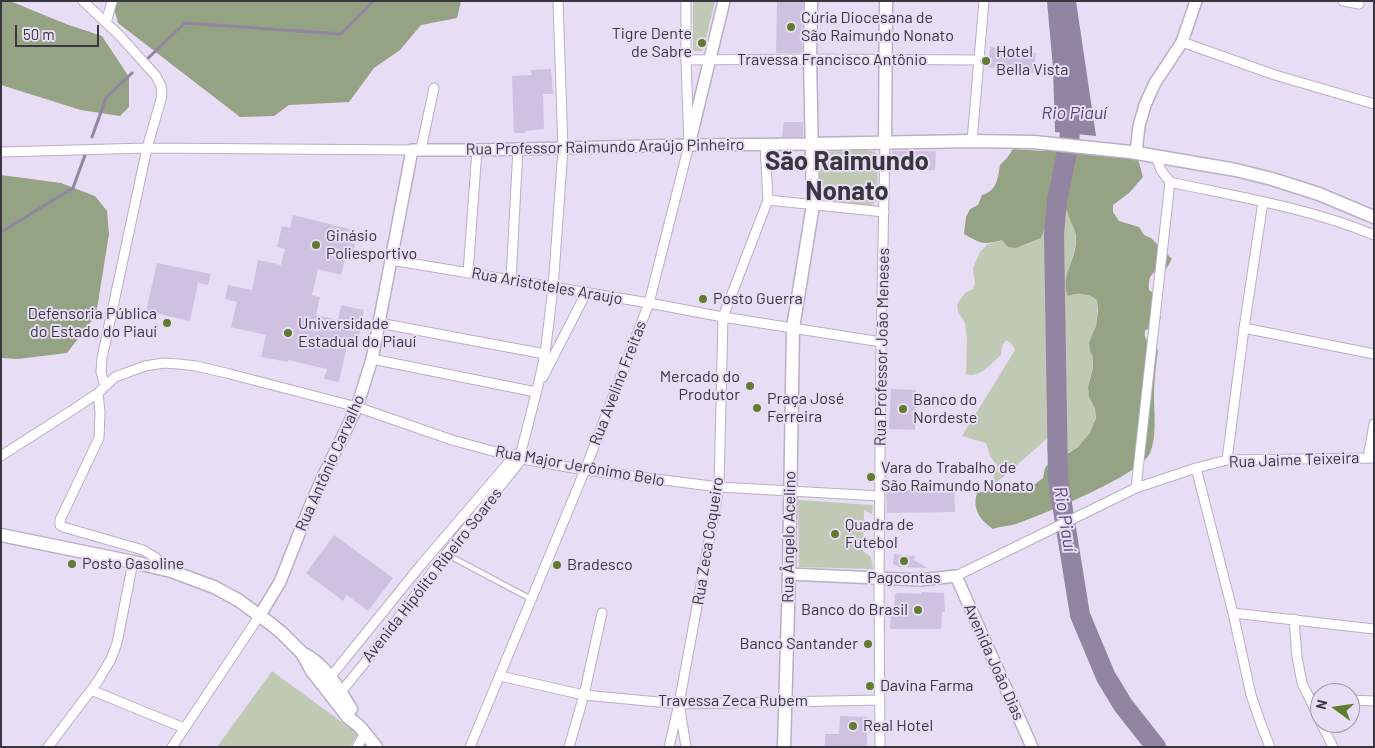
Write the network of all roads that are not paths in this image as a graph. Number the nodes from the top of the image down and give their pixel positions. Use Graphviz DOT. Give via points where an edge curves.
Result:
graph roads {
  1 [pos="83,1"];
  2 [pos="112,1"];
  3 [pos="558,1"];
  4 [pos="686,1"];
  5 [pos="724,1"];
  6 [pos="811,1"];
  7 [pos="886,1"];
  8 [pos="984,1"];
  9 [pos="1196,1"];
  10 [pos="1343,1"];
  11 [pos="1359,4"];
  12 [pos="106,23"];
  13 [pos="1182,42"];
  14 [pos="810,59"];
  15 [pos="885,59"];
  16 [pos="686,60"];
  17 [pos="709,60"];
  18 [pos="979,60"];
  19 [pos="434,88"];
  20 [pos="1374,104"];
  21 [pos="972,141"];
  22 [pos="765,144"];
  23 [pos="812,144"];
  24 [pos="885,144"];
  25 [pos="689,145"];
  26 [pos="147,148"];
  27 [pos="518,148"];
  28 [pos="563,148"];
  29 [pos="416,150"];
  30 [pos="477,150"];
  31 [pos="1,152"];
  32 [pos="1130,152"];
  33 [pos="1156,157"];
  34 [pos="1170,182"];
  35 [pos="768,200"];
  36 [pos="1263,202"];
  37 [pos="813,204"];
  38 [pos="884,212"];
  39 [pos="1373,215"];
  40 [pos="1374,235"];
  41 [pos="391,260"];
  42 [pos="468,273"];
  43 [pos="511,280"];
  44 [pos="553,288"];
  45 [pos="586,293"];
  46 [pos="649,303"];
  47 [pos="723,317"];
  48 [pos="379,323"];
  49 [pos="793,328"];
  50 [pos="1244,328"];
  51 [pos="881,342"];
  52 [pos="545,354"];
  53 [pos="1374,354"];
  54 [pos="372,359"];
  55 [pos="105,386"];
  56 [pos="537,389"];
  57 [pos="98,393"];
  58 [pos="358,408"];
  59 [pos="1374,424"];
  60 [pos="1,456"];
  61 [pos="518,458"];
  62 [pos="1371,458"];
  63 [pos="1227,460"];
  64 [pos="1196,468"];
  65 [pos="585,470"];
  66 [pos="719,487"];
  67 [pos="1136,488"];
  68 [pos="791,492"];
  69 [pos="880,496"];
  70 [pos="1,534"];
  71 [pos="446,554"];
  72 [pos="133,562"];
  73 [pos="421,565"];
  74 [pos="171,571"];
  75 [pos="431,574"];
  76 [pos="789,574"];
  77 [pos="956,576"];
  78 [pos="879,578"];
  79 [pos="531,599"];
  80 [pos="1233,613"];
  81 [pos="602,614"];
  82 [pos="260,615"];
  83 [pos="1294,619"];
  84 [pos="1374,629"];
  85 [pos="500,676"];
  86 [pos="327,681"];
  87 [pos="91,690"];
  88 [pos="584,695"];
  89 [pos="337,696"];
  90 [pos="880,700"];
  91 [pos="1310,700"];
  92 [pos="1360,700"];
  93 [pos="1374,701"];
  94 [pos="784,702"];
  95 [pos="679,704"];
  96 [pos="184,728"];
  97 [pos="362,730"];
  98 [pos="1326,733"];
  99 [pos="880,746"];
  100 [pos="48,747"];
  101 [pos="172,747"];
  102 [pos="357,747"];
  103 [pos="376,747"];
  104 [pos="470,747"];
  105 [pos="569,747"];
  106 [pos="670,747"];
  107 [pos="686,747"];
  108 [pos="784,747"];
  109 [pos="1032,747"];
  110 [pos="1270,747"];
  111 [pos="1333,747"];
  1 -- 12 [label="street"];
  2 -- 12 [label="street"];
  3 -- 28 [label="street, Avenida Hipólito Ribeiro Soares"];
  4 -- 16 [label="street, Rua Avelino Freitas"];
  5 -- 17 [label="street"];
  6 -- 14 [label="main road, Rua Ângelo Acelino"];
  7 -- 15 [label="main road"];
  8 -- 18 [label="street"];
  9 -- 13 [label="street"];
  10 -- 11 [label="street"];
  12 -- 26 [label="street" via="156,76 161,86 162,96"];
  13 -- 20 [label="street" via="1275,75"];
  13 -- 32 [label="street" via="1155,83"];
  14 -- 15 [label="street, Travessa Francisco Antônio"];
  14 -- 17 [label="street, Travessa Francisco Antônio"];
  14 -- 23 [label="main road, Rua Ângelo Acelino"];
  15 -- 18 [label="street, Travessa Francisco Antônio"];
  15 -- 24 [label="main road"];
  16 -- 17 [label="street, Travessa Francisco Antônio"];
  16 -- 25 [label="street, Rua Avelino Freitas"];
  17 -- 25 [label="street"];
  18 -- 21 [label="street"];
  19 -- 29 [label="street, Rua Antônio Carvalho"];
  21 -- 24 [label="main road, Rua Professor Raimundo Araújo Pinheiro"];
  21 -- 32 [label="main road, Rua Professor Raimundo Araújo Pinheiro" via="1034,142"];
  22 -- 23 [label="street, Rua Professor Raimundo Araújo Pinheiro"];
  22 -- 25 [label="street, Rua Professor Raimundo Araújo Pinheiro"];
  22 -- 35 [label="street"];
  23 -- 24 [label="main road, Rua Professor Raimundo Araújo Pinheiro"];
  23 -- 37 [label="main road, Rua Ângelo Acelino"];
  24 -- 38 [label="street, Rua Professor João Meneses"];
  25 -- 28 [label="street, Rua Professor Raimundo Araújo Pinheiro"];
  25 -- 46 [label="street, Rua Avelino Freitas"];
  26 -- 29 [label="street, Rua Professor Raimundo Araújo Pinheiro"];
  26 -- 31 [label="street, Rua Professor Raimundo Araújo Pinheiro"];
  26 -- 55 [label="street" via="102,358"];
  27 -- 28 [label="street, Rua Professor Raimundo Araújo Pinheiro"];
  27 -- 30 [label="street, Rua Professor Raimundo Araújo Pinheiro"];
  27 -- 43 [label="street"];
  28 -- 44 [label="street, Avenida Hipólito Ribeiro Soares"];
  29 -- 30 [label="street, Rua Professor Raimundo Araújo Pinheiro"];
  29 -- 41 [label="street, Rua Antônio Carvalho"];
  30 -- 42 [label="street"];
  32 -- 33 [label="main road, Rua Professor Raimundo Araújo Pinheiro"];
  33 -- 34 [label="street"];
  33 -- 39 [label="main road, Rua Professor Raimundo Araújo Pinheiro" via="1236,170 1296,186"];
  34 -- 36 [label="street"];
  34 -- 67 [label="street"];
  35 -- 37 [label="street"];
  35 -- 47 [label="street, Rua Zeca Coqueiro"];
  36 -- 40 [label="street" via="1329,218"];
  36 -- 50 [label="street"];
  37 -- 38 [label="street"];
  37 -- 49 [label="main road, Rua Ângelo Acelino"];
  38 -- 51 [label="street, Rua Professor João Meneses"];
  41 -- 42 [label="street, Rua Aristoteles Araujo"];
  41 -- 48 [label="street, Rua Antônio Carvalho"];
  42 -- 43 [label="street, Rua Aristoteles Araujo"];
  43 -- 44 [label="street, Rua Aristoteles Araujo"];
  44 -- 45 [label="street, Rua Aristoteles Araujo"];
  44 -- 52 [label="street, Avenida Hipólito Ribeiro Soares"];
  45 -- 46 [label="street, Rua Aristoteles Araujo"];
  45 -- 56 [label="street, Avenida Hipólito Ribeiro Soares"];
  46 -- 47 [label="street, Rua Aristoteles Araujo"];
  46 -- 65 [label="street, Rua Avelino Freitas"];
  47 -- 49 [label="street, Rua Aristoteles Araujo"];
  47 -- 66 [label="street, Rua Zeca Coqueiro"];
  48 -- 52 [label="street"];
  48 -- 54 [label="street, Rua Antônio Carvalho"];
  49 -- 51 [label="street, Rua Aristoteles Araujo"];
  49 -- 68 [label="main road, Rua Ângelo Acelino"];
  50 -- 53 [label="street"];
  50 -- 63 [label="street"];
  51 -- 69 [label="street, Rua Professor João Meneses"];
  52 -- 56 [label="street, Avenida Hipólito Ribeiro Soares"];
  54 -- 56 [label="street"];
  54 -- 58 [label="street, Rua Antônio Carvalho"];
  55 -- 57 [label="street, Rua Major Jerônimo Belo"];
  55 -- 58 [label="street, Rua Major Jerônimo Belo" via="115,377 140,367 178,364 226,373"];
  56 -- 61 [label="street, Avenida Hipólito Ribeiro Soares"];
  57 -- 60 [label="street, Rua Major Jerônimo Belo"];
  57 -- 74 [label="street" via="99,438 60,525 143,550"];
  58 -- 61 [label="street, Rua Major Jerônimo Belo" via="452,440"];
  58 -- 82 [label="street, Rua Antônio Carvalho" via="318,487 280,582"];
  59 -- 62 [label="street"];
  61 -- 65 [label="street, Rua Major Jerônimo Belo"];
  61 -- 71 [label="street, Avenida Hipólito Ribeiro Soares"];
  61 -- 73 [label="street, Avenida Hipólito Ribeiro Soares"];
  62 -- 63 [label="street, Rua Jaime Teixeira"];
  63 -- 64 [label="street, Rua Jaime Teixeira"];
  64 -- 67 [label="street, Rua Jaime Teixeira"];
  64 -- 80 [label="street"];
  65 -- 66 [label="street, Rua Major Jerônimo Belo"];
  65 -- 79 [label="street, Rua Avelino Freitas"];
  66 -- 68 [label="street"];
  66 -- 95 [label="street, Rua Zeca Coqueiro"];
  67 -- 77 [label="street, Rua Jaime Teixeira"];
  68 -- 69 [label="street"];
  68 -- 76 [label="main road, Rua Ângelo Acelino"];
  69 -- 78 [label="street, Rua Professor João Meneses"];
  70 -- 72 [label="main road"];
  71 -- 75 [label="street, Avenida Hipólito Ribeiro Soares"];
  71 -- 79 [label="lane"];
  72 -- 74 [label="main road"];
  72 -- 87 [label="street" via="114,651"];
  73 -- 75 [label="street"];
  73 -- 86 [label="street, Avenida Hipólito Ribeiro Soares"];
  74 -- 82 [label="main road" via="214,587"];
  75 -- 89 [label="street, Avenida Hipólito Ribeiro Soares"];
  76 -- 78 [label="street, Rua Jaime Teixeira"];
  76 -- 94 [label="main road, Rua Ângelo Acelino"];
  77 -- 78 [label="street, Rua Jaime Teixeira" via="920,580"];
  77 -- 109 [label="street, Avenida João Dias"];
  78 -- 90 [label="street, Rua Professor João Meneses"];
  79 -- 85 [label="street, Rua Avelino Freitas"];
  80 -- 83 [label="street"];
  80 -- 110 [label="street" via="1251,695"];
  81 -- 88 [label="street"];
  82 -- 86 [label="main road" via="317,663"];
  82 -- 96 [label="street, Rua Antônio Carvalho"];
  83 -- 84 [label="street"];
  83 -- 91 [label="street" via="1299,671"];
  85 -- 88 [label="street, Travessa Zeca Rubem"];
  85 -- 104 [label="street, Rua Avelino Freitas"];
  86 -- 89 [label="main road"];
  87 -- 96 [label="street"];
  87 -- 100 [label="street"];
  88 -- 95 [label="street, Travessa Zeca Rubem"];
  88 -- 105 [label="street"];
  89 -- 97 [label="main road" via="354,714"];
  90 -- 94 [label="street, Travessa Zeca Rubem"];
  90 -- 99 [label="street, Rua Professor João Meneses"];
  92 -- 93 [label="street"];
  94 -- 95 [label="street, Travessa Zeca Rubem"];
  94 -- 108 [label="main road, Rua Ângelo Acelino"];
  95 -- 106 [label="street, Rua Zeca Coqueiro"];
  95 -- 107 [label="street"];
  96 -- 101 [label="street, Rua Antônio Carvalho"];
  97 -- 102 [label="street"];
  97 -- 103 [label="main road"];
  98 -- 111 [label="street"];
}
